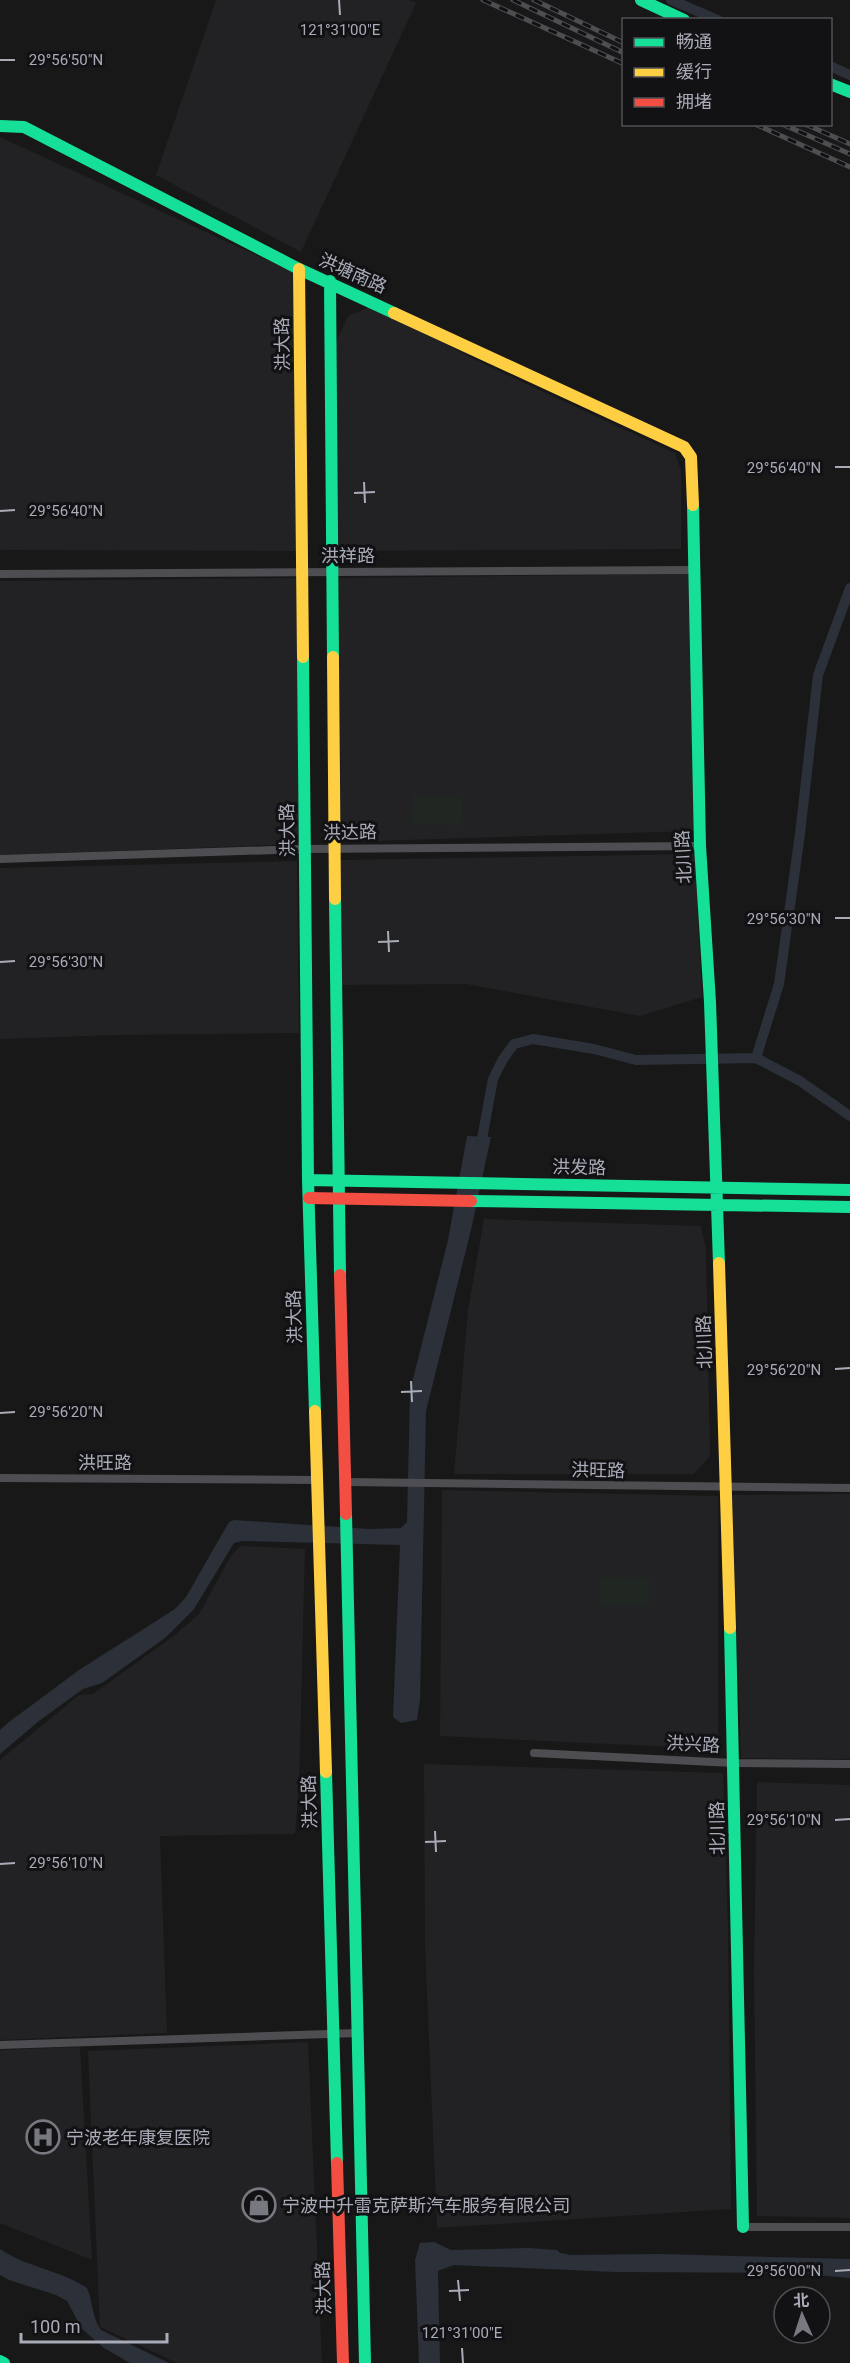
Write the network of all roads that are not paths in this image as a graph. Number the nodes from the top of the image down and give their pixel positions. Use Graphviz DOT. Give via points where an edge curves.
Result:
graph roads {
  1 [pos="641,0"];
  2 [pos="680,18"];
  3 [pos="832,84"];
  4 [pos="850,92"];
  5 [pos="0,126"];
  6 [pos="299,269"];
  7 [pos="330,281"];
  8 [pos="691,457"];
  9 [pos="696,570"];
  10 [pos="302,572"];
  11 [pos="332,572"];
  12 [pos="0,574"];
  13 [pos="700,846"];
  14 [pos="305,849"];
  15 [pos="335,849"];
  16 [pos="0,859"];
  17 [pos="308,1180"];
  18 [pos="338,1180"];
  19 [pos="716,1187"];
  20 [pos="850,1190"];
  21 [pos="309,1198"];
  22 [pos="338,1199"];
  23 [pos="717,1203"];
  24 [pos="850,1207"];
  25 [pos="0,1478"];
  26 [pos="317,1480"];
  27 [pos="345,1482"];
  28 [pos="727,1488"];
  29 [pos="850,1488"];
  30 [pos="534,1753"];
  31 [pos="733,1762"];
  32 [pos="850,1764"];
  33 [pos="357,2033"];
  34 [pos="333,2034"];
  35 [pos="0,2045"];
  36 [pos="743,2227"];
  37 [pos="850,2227"];
  38 [pos="343,2363"];
  39 [pos="365,2363"];
  1 -- 2 [label="main road"];
  3 -- 4 [label="main road"];
  5 -- 6 [label="main road, 洪塘南路" via="24,127"];
  6 -- 7 [label="main road, 洪塘南路"];
  6 -- 10 [label="main road, 洪大路"];
  7 -- 8 [label="main road, 洪塘南路" via="676,443"];
  7 -- 11 [label="main road"];
  8 -- 9 [label="main road, 北川路"];
  9 -- 11 [label="street, 洪祥路"];
  9 -- 13 [label="main road, 北川路"];
  10 -- 11 [label="street, 洪祥路"];
  10 -- 12 [label="street, 洪祥路"];
  10 -- 14 [label="main road, 洪大路"];
  11 -- 15 [label="main road"];
  13 -- 15 [label="street, 洪达路"];
  13 -- 19 [label="main road, 北川路"];
  14 -- 15 [label="street, 洪达路"];
  14 -- 16 [label="street, 洪达路"];
  14 -- 17 [label="main road, 洪大路"];
  15 -- 18 [label="main road"];
  17 -- 18 [label="main road, 洪发路"];
  17 -- 21 [label="main road, 洪大路"];
  18 -- 19 [label="main road, 洪发路"];
  18 -- 22 [label="main road"];
  19 -- 20 [label="main road, 洪发路"];
  19 -- 23 [label="main road, 北川路"];
  21 -- 22 [label="main road, 洪发路"];
  21 -- 26 [label="main road, 洪大路"];
  22 -- 23 [label="main road, 洪发路"];
  22 -- 27 [label="main road"];
  23 -- 24 [label="main road, 洪发路"];
  23 -- 28 [label="main road, 北川路"];
  25 -- 26 [label="street, 洪旺路"];
  26 -- 34 [label="main road, 洪大路"];
  27 -- 28 [label="street, 洪旺路"];
  27 -- 33 [label="main road"];
  28 -- 29 [label="street, 洪旺路"];
  28 -- 31 [label="main road, 北川路"];
  30 -- 31 [label="street, 洪兴路"];
  31 -- 32 [label="street, 洪兴路"];
  31 -- 36 [label="main road, 北川路"];
  33 -- 34 [label="street"];
  33 -- 39 [label="main road"];
  34 -- 35 [label="street"];
  34 -- 38 [label="main road, 洪大路"];
  36 -- 37 [label="street"];
}
